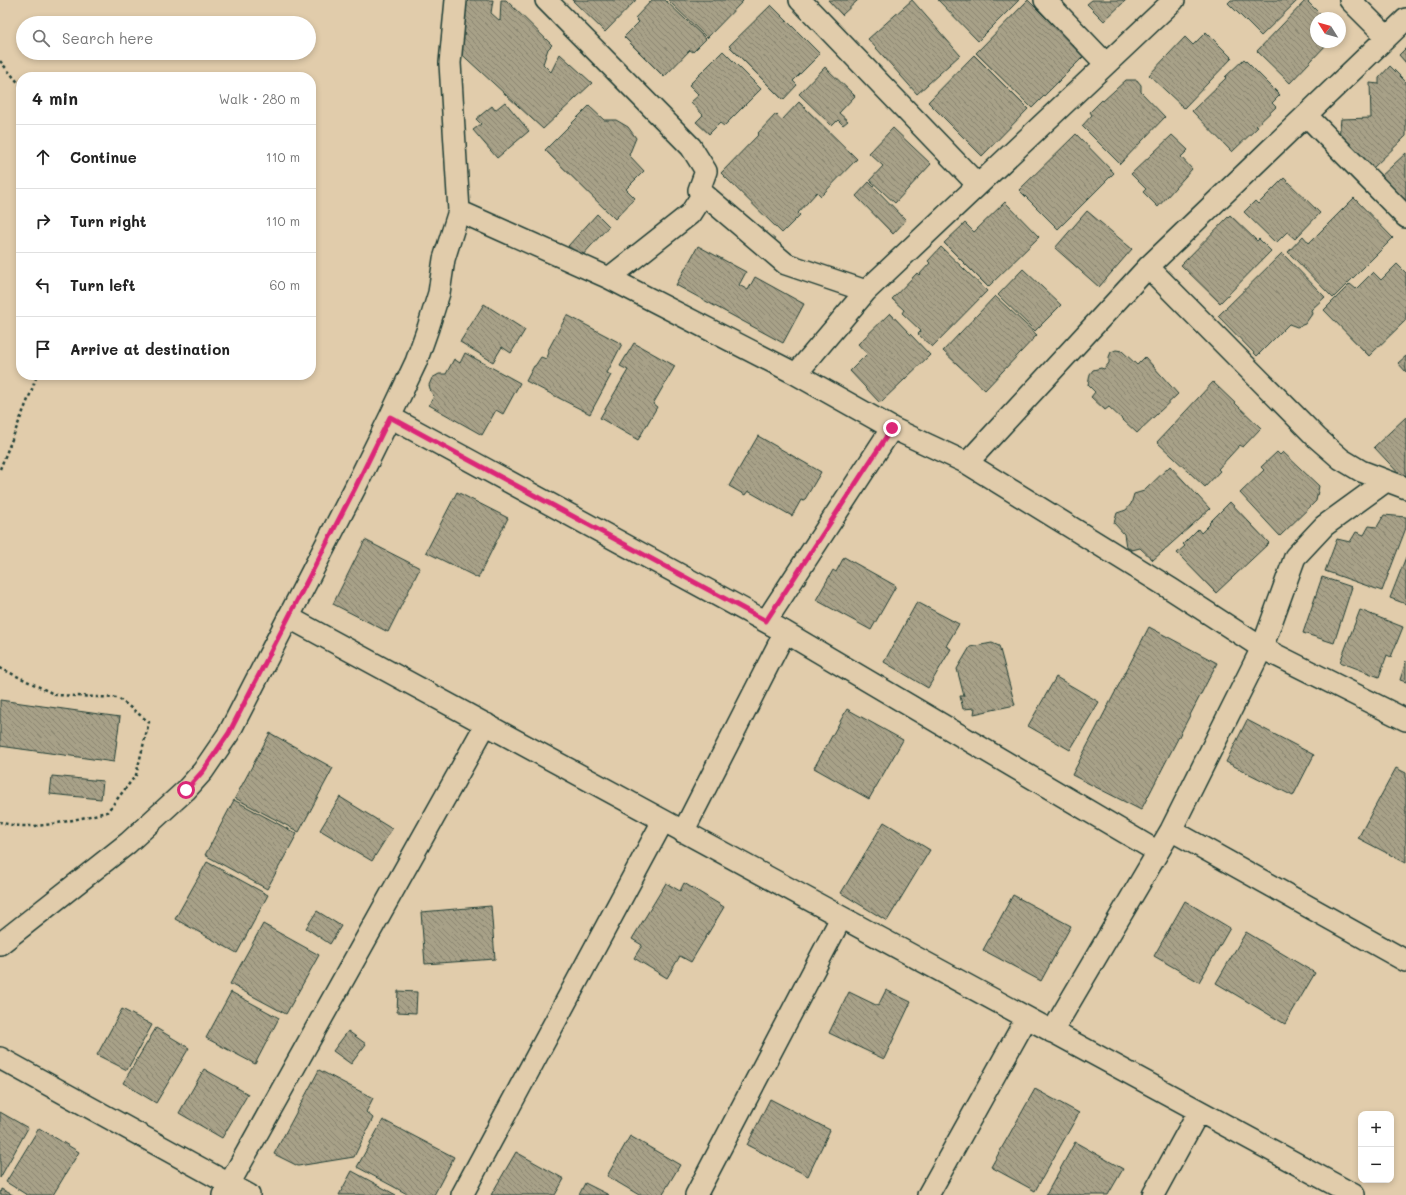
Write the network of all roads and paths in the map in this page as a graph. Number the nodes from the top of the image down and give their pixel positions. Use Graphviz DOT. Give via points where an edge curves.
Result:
graph roads {
  1 [pos="456,0"];
  2 [pos="546,0"];
  3 [pos="800,0"];
  4 [pos="1045,0"];
  5 [pos="1174,0"];
  6 [pos="1350,0"];
  7 [pos="1406,19"];
  8 [pos="1387,37"];
  9 [pos="0,61"];
  10 [pos="1106,64"];
  11 [pos="16,80"];
  12 [pos="1306,115"];
  13 [pos="978,184"];
  14 [pos="699,190"];
  15 [pos="459,211"];
  16 [pos="1406,217"];
  17 [pos="1148,267"];
  18 [pos="609,278"];
  19 [pos="866,291"];
  20 [pos="796,374"];
  21 [pos="35,380"];
  22 [pos="390,417"];
  23 [pos="892,428"];
  24 [pos="967,463"];
  25 [pos="0,468"];
  26 [pos="1386,482"];
  27 [pos="1406,488"];
  28 [pos="288,617"];
  29 [pos="766,621"];
  30 [pos="785,632"];
  31 [pos="1262,648"];
  32 [pos="0,668"];
  33 [pos="1406,720"];
  34 [pos="486,724"];
  35 [pos="663,821"];
  36 [pos="0,822"];
  37 [pos="1171,830"];
  38 [pos="684,832"];
  39 [pos="1158,852"];
  40 [pos="841,918"];
  41 [pos="0,944"];
  42 [pos="1406,961"];
  43 [pos="1026,1018"];
  44 [pos="1052,1032"];
  45 [pos="0,1058"];
  46 [pos="1199,1111"];
  47 [pos="226,1190"];
  48 [pos="249,1195"];
  49 [pos="462,1195"];
  50 [pos="696,1195"];
  51 [pos="928,1195"];
  52 [pos="1153,1195"];
  53 [pos="1354,1195"];
  1 -- 15 [label="street" via="450,63"];
  2 -- 14 [label="street" via="691,147 706,171"];
  3 -- 13 [label="street"];
  4 -- 10 [label="street"];
  5 -- 10 [label="street"];
  6 -- 8 [label="street"];
  7 -- 8 [label="street"];
  8 -- 12 [label="street"];
  9 -- 11 [label="path"];
  10 -- 13 [label="street"];
  12 -- 16 [label="street"];
  12 -- 17 [label="street"];
  13 -- 19 [label="street"];
  14 -- 18 [label="street" via="701,197 690,214"];
  14 -- 19 [label="street" via="786,264"];
  15 -- 18 [label="street"];
  15 -- 22 [label="street" via="444,259 439,293 428,328 416,362"];
  17 -- 24 [label="street"];
  17 -- 26 [label="street" via="1341,460"];
  18 -- 20 [label="street"];
  19 -- 20 [label="street"];
  20 -- 23 [label="street"];
  21 -- 25 [label="path"];
  22 -- 28 [label="street"];
  22 -- 29 [label="street"];
  23 -- 24 [label="street"];
  23 -- 29 [label="street"];
  24 -- 31 [label="street"];
  26 -- 27 [label="street"];
  26 -- 31 [label="street" via="1324,526 1295,557"];
  28 -- 34 [label="street"];
  28 -- 41 [label="street" via="229,733 203,771 128,843"];
  29 -- 30 [label="street"];
  30 -- 38 [label="street"];
  30 -- 39 [label="street"];
  31 -- 33 [label="street"];
  31 -- 37 [label="street"];
  32 -- 36 [label="path" via="56,695 118,698 149,722 136,775 107,812 45,825"];
  34 -- 35 [label="street"];
  34 -- 47 [label="street"];
  35 -- 38 [label="street"];
  35 -- 49 [label="street"];
  37 -- 39 [label="street"];
  37 -- 42 [label="street"];
  38 -- 40 [label="street"];
  39 -- 44 [label="street"];
  40 -- 43 [label="street"];
  40 -- 50 [label="street"];
  43 -- 44 [label="street"];
  43 -- 51 [label="street"];
  44 -- 46 [label="street"];
  45 -- 47 [label="street"];
  46 -- 52 [label="street"];
  46 -- 53 [label="street"];
  47 -- 48 [label="street"];
}
